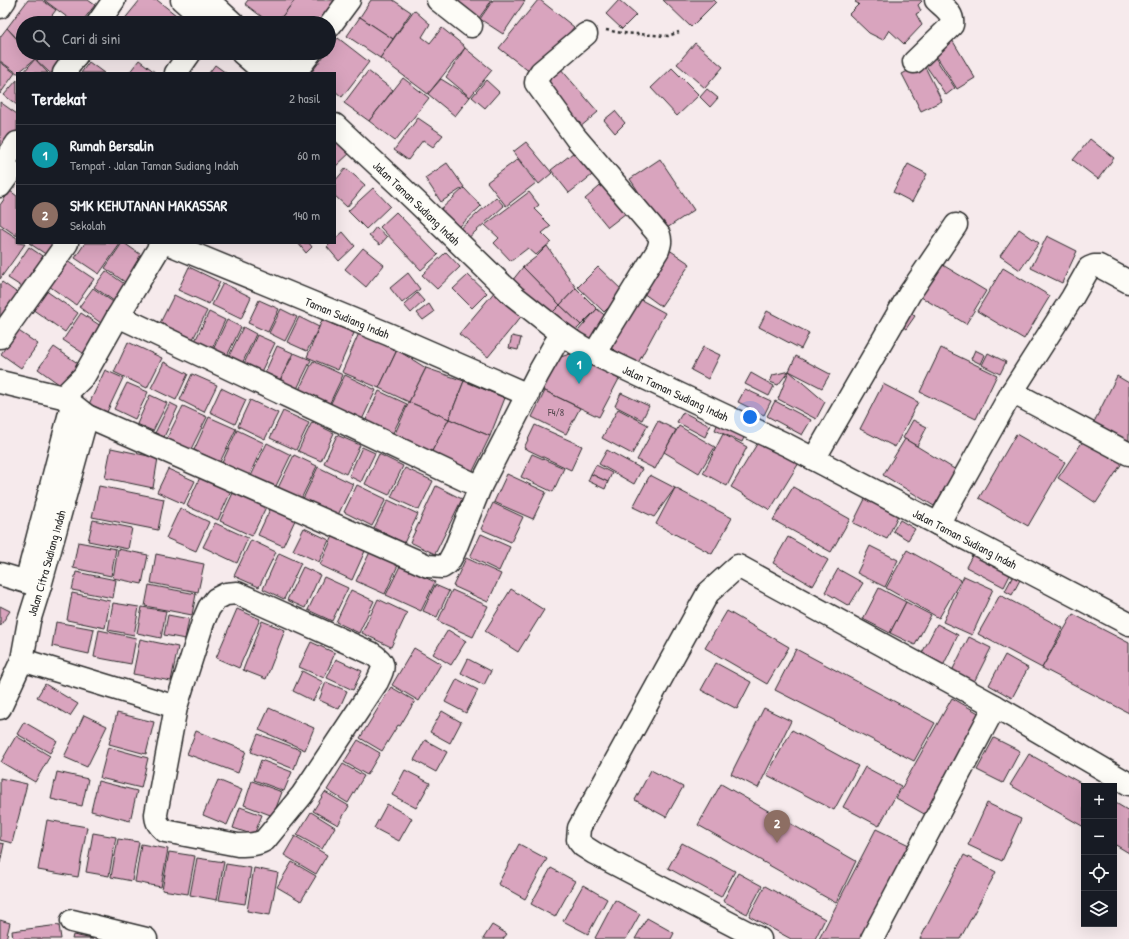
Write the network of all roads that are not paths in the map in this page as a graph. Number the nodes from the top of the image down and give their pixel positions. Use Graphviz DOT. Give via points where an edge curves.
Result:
graph roads {
  1 [pos="5,0"];
  2 [pos="114,0"];
  3 [pos="182,0"];
  4 [pos="208,0"];
  5 [pos="348,0"];
  6 [pos="438,0"];
  7 [pos="936,0"];
  8 [pos="0,7"];
  9 [pos="103,16"];
  10 [pos="200,16"];
  11 [pos="225,16"];
  12 [pos="336,17"];
  13 [pos="471,26"];
  14 [pos="586,34"];
  15 [pos="73,60"];
  16 [pos="185,60"];
  17 [pos="250,60"];
  18 [pos="274,60"];
  19 [pos="305,60"];
  20 [pos="914,62"];
  21 [pos="65,72"];
  22 [pos="177,72"];
  23 [pos="264,72"];
  24 [pos="287,72"];
  25 [pos="296,72"];
  26 [pos="336,126"];
  27 [pos="16,146"];
  28 [pos="6,172"];
  29 [pos="956,225"];
  30 [pos="66,244"];
  31 [pos="161,244"];
  32 [pos="169,244"];
  33 [pos="1129,282"];
  34 [pos="118,316"];
  35 [pos="562,334"];
  36 [pos="0,337"];
  37 [pos="594,354"];
  38 [pos="0,382"];
  39 [pos="1012,392"];
  40 [pos="528,395"];
  41 [pos="74,406"];
  42 [pos="1129,454"];
  43 [pos="814,459"];
  44 [pos="480,487"];
  45 [pos="938,524"];
  46 [pos="0,574"];
  47 [pos="33,584"];
  48 [pos="1129,624"];
  49 [pos="22,660"];
  50 [pos="3,695"];
  51 [pos="995,706"];
  52 [pos="176,707"];
  53 [pos="1129,784"];
  54 [pos="72,921"];
  55 [pos="146,939"];
  56 [pos="760,939"];
  57 [pos="872,939"];
  1 -- 8 [label="street"];
  2 -- 9 [label="street"];
  3 -- 10 [label="street"];
  4 -- 11 [label="street"];
  5 -- 12 [label="street"];
  6 -- 13 [label="street"];
  7 -- 20 [label="street" via="952,15 952,25"];
  14 -- 37 [label="street" via="541,72 536,83 576,138 659,235 660,240 658,250"];
  15 -- 21 [label="street"];
  16 -- 22 [label="street"];
  17 -- 23 [label="street"];
  18 -- 24 [label="street"];
  19 -- 25 [label="street"];
  26 -- 35 [label="street, Jalan Taman Sudiang Indah" via="514,296"];
  27 -- 28 [label="street"];
  29 -- 43 [label="street" via="910,293"];
  30 -- 36 [label="street"];
  31 -- 34 [label="street, Jalan Citra Sudiang Indah"];
  32 -- 40 [label="street, Taman Sudiang Indah"];
  33 -- 39 [label="street" via="1099,266 1089,268"];
  34 -- 41 [label="street, Jalan Citra Sudiang Indah" via="84,376"];
  34 -- 44 [label="street"];
  35 -- 37 [label="street, Jalan Taman Sudiang Indah"];
  35 -- 40 [label="street"];
  37 -- 43 [label="street, Jalan Taman Sudiang Indah"];
  38 -- 41 [label="street"];
  39 -- 42 [label="street"];
  39 -- 45 [label="street"];
  40 -- 44 [label="street"];
  41 -- 44 [label="street" via="428,566 442,567 448,563"];
  41 -- 47 [label="street, Jalan Citra Sudiang Indah"];
  43 -- 45 [label="street, Jalan Taman Sudiang Indah"];
  45 -- 48 [label="street, Jalan Taman Sudiang Indah"];
  46 -- 47 [label="street"];
  47 -- 49 [label="street, Jalan Citra Sudiang Indah"];
  49 -- 50 [label="street, Jalan Citra Sudiang Indah"];
  49 -- 52 [label="street"];
  51 -- 53 [label="street"];
  51 -- 56 [label="street" via="738,566 708,593 579,828 578,840 594,853"];
  51 -- 57 [label="street"];
  52 -- 52 [label="street" via="156,814 160,827 165,831 238,845 260,844 302,795 377,682 383,665 380,658 371,653 246,596 237,593 226,594 216,599 202,622"];
  54 -- 55 [label="street"];
}
